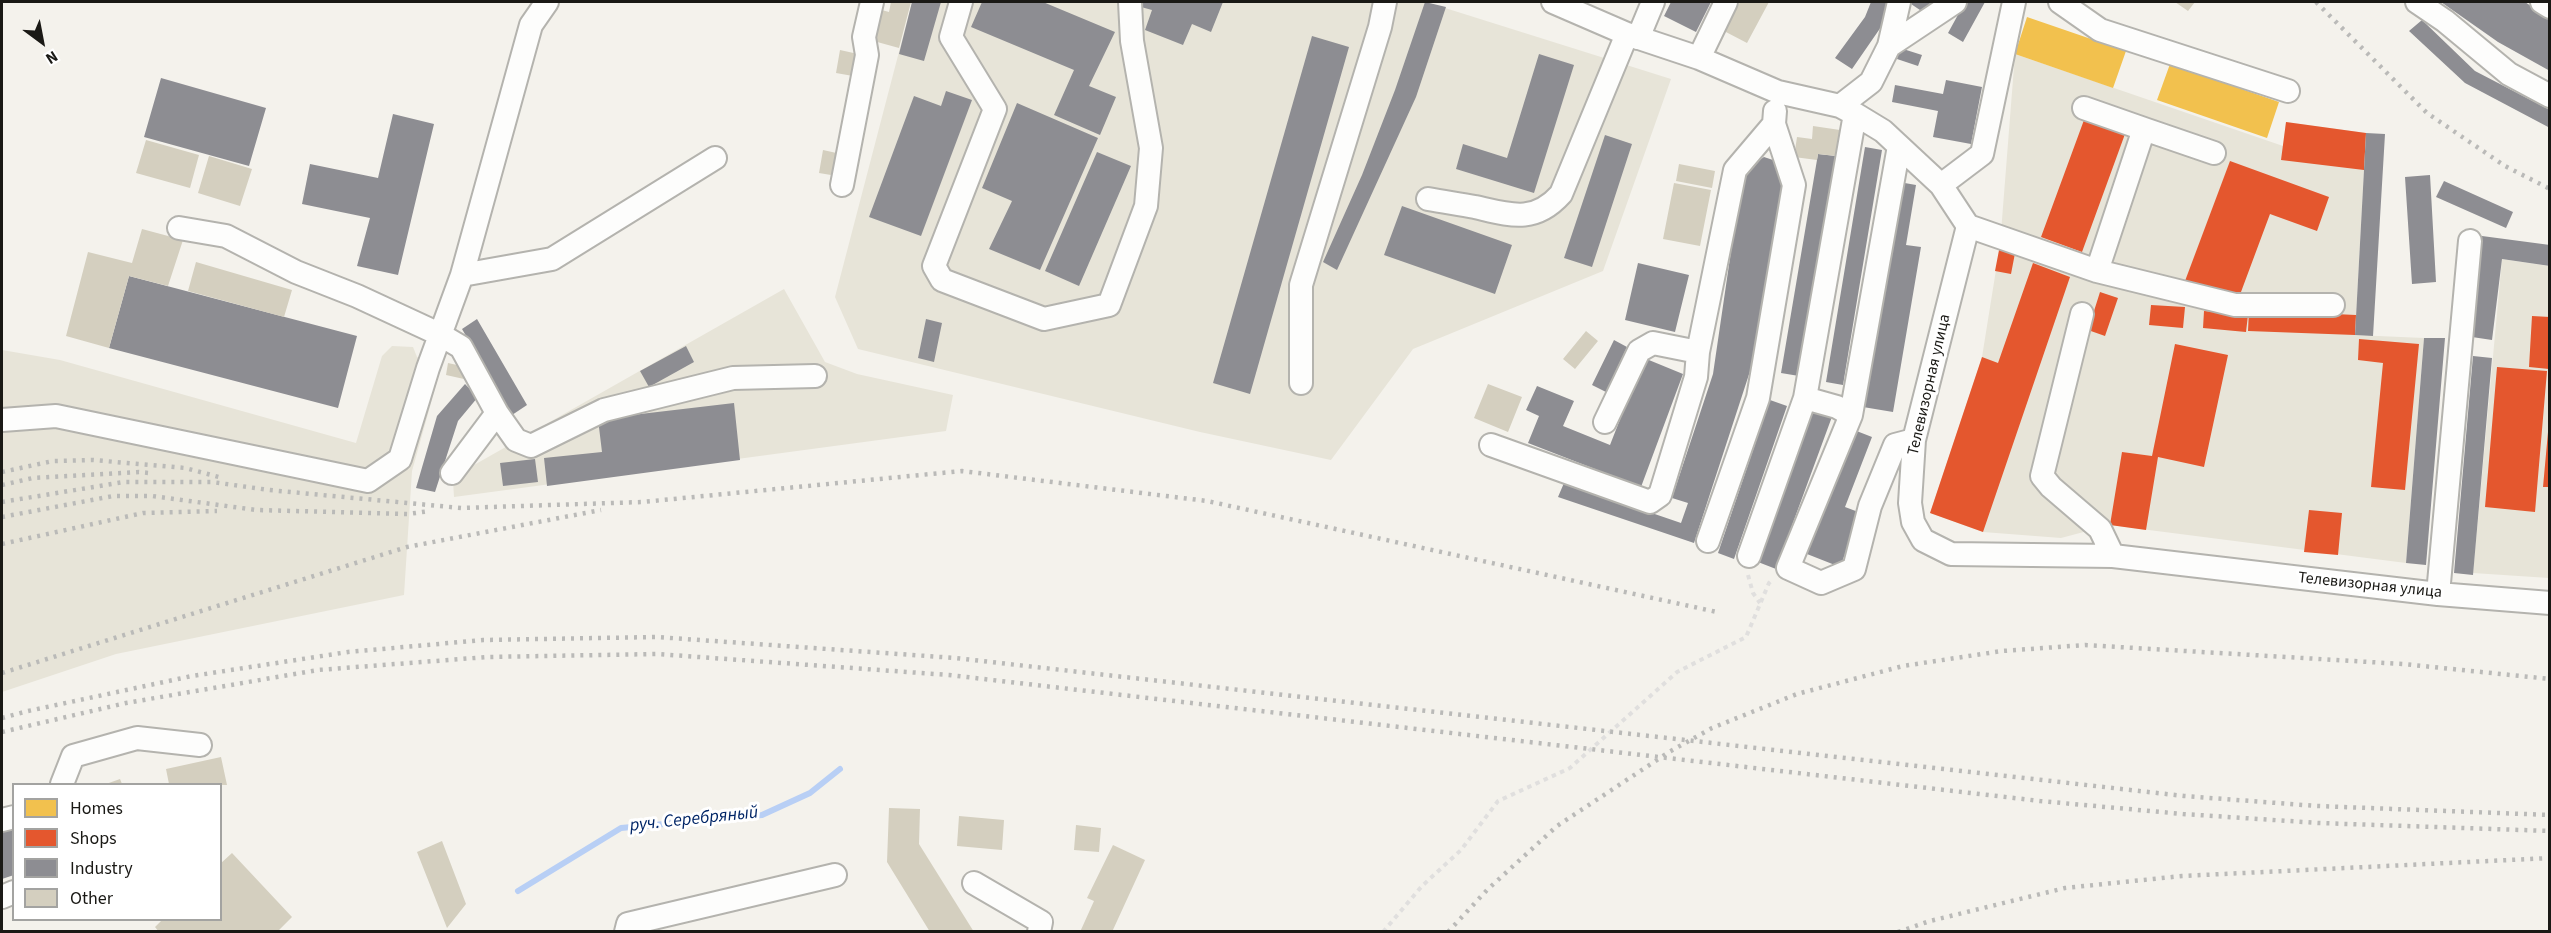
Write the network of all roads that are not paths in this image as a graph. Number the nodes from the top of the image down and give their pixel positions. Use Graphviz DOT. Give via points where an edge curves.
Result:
graph roads {
  1 [pos="547,2"];
  2 [pos="872,2"];
  3 [pos="961,2"];
  4 [pos="1130,2"];
  5 [pos="1386,2"];
  6 [pos="1552,2"];
  7 [pos="1653,2"];
  8 [pos="1726,2"];
  9 [pos="1899,2"];
  10 [pos="1955,2"];
  11 [pos="2014,2"];
  12 [pos="2060,2"];
  13 [pos="2417,2"];
  14 [pos="2542,2"];
  15 [pos="2550,7"];
  16 [pos="1632,36"];
  17 [pos="1889,46"];
  18 [pos="1699,58"];
  19 [pos="2288,91"];
  20 [pos="1778,92"];
  21 [pos="2550,96"];
  22 [pos="2084,108"];
  23 [pos="1847,110"];
  24 [pos="1774,124"];
  25 [pos="2144,129"];
  26 [pos="1899,146"];
  27 [pos="2214,153"];
  28 [pos="715,158"];
  29 [pos="842,185"];
  30 [pos="1941,185"];
  31 [pos="1428,199"];
  32 [pos="1968,226"];
  33 [pos="179,228"];
  34 [pos="2470,242"];
  35 [pos="2097,271"];
  36 [pos="462,275"];
  37 [pos="2333,305"];
  38 [pos="2082,314"];
  39 [pos="439,334"];
  40 [pos="1698,352"];
  41 [pos="816,376"];
  42 [pos="1301,383"];
  43 [pos="1805,398"];
  44 [pos="497,413"];
  45 [pos="1851,415"];
  46 [pos="2,420"];
  47 [pos="1605,422"];
  48 [pos="1914,440"];
  49 [pos="1491,445"];
  50 [pos="452,473"];
  51 [pos="1708,541"];
  52 [pos="1749,556"];
  53 [pos="2113,556"];
  54 [pos="2438,594"];
  55 [pos="2550,603"];
  56 [pos="200,745"];
  57 [pos="63,783"];
  58 [pos="835,875"];
  59 [pos="974,883"];
  60 [pos="626,932"];
  61 [pos="1039,932"];
  1 -- 36 [label="lane" via="531,26"];
  2 -- 29 [label="lane" via="864,37 867,56"];
  3 -- 4 [label="lane" via="951,37 995,110 934,266 942,280 1044,319 1109,305 1146,206 1151,148 1132,41"];
  5 -- 42 [label="lane" via="1301,285"];
  6 -- 16 [label="lane"];
  7 -- 16 [label="lane"];
  8 -- 18 [label="lane"];
  9 -- 17 [label="lane"];
  10 -- 17 [label="lane"];
  11 -- 30 [label="lane" via="1982,154"];
  12 -- 19 [label="lane" via="2100,30"];
  13 -- 21 [label="lane" via="2509,74"];
  14 -- 15 [label="lane"];
  16 -- 18 [label="lane"];
  16 -- 31 [label="lane" via="1561,194 1551,205 1509,216"];
  17 -- 23 [label="lane" via="1871,82"];
  18 -- 20 [label="lane"];
  20 -- 23 [label="lane"];
  20 -- 24 [label="lane"];
  22 -- 25 [label="lane"];
  23 -- 26 [label="lane" via="1883,131"];
  23 -- 43 [label="lane"];
  24 -- 40 [label="lane" via="1735,170"];
  24 -- 51 [label="lane" via="1794,185 1758,398"];
  25 -- 27 [label="lane"];
  25 -- 35 [label="lane"];
  26 -- 30 [label="lane"];
  26 -- 45 [label="lane"];
  28 -- 36 [label="lane" via="552,259"];
  30 -- 32 [label="lane"];
  32 -- 35 [label="lane"];
  32 -- 48 [label="lane, Телевизорная улица"];
  33 -- 39 [label="lane" via="226,236 296,272"];
  34 -- 54 [label="lane"];
  35 -- 37 [label="lane" via="2235,305"];
  36 -- 39 [label="lane"];
  38 -- 53 [label="lane" via="2042,476 2100,529"];
  39 -- 44 [label="lane" via="461,347"];
  39 -- 46 [label="lane" via="400,459 368,481 57,416"];
  40 -- 47 [label="lane" via="1653,343 1639,351"];
  40 -- 49 [label="lane" via="1696,376 1660,495 1650,502"];
  41 -- 44 [label="lane" via="733,378 604,410 531,446 516,440"];
  43 -- 45 [label="lane"];
  43 -- 52 [label="lane"];
  44 -- 50 [label="lane"];
  45 -- 48 [label="lane" via="1788,568 1821,584 1854,569 1870,507 1895,445"];
  48 -- 53 [label="lane, Телевизорная улица" via="1910,503 1913,522 1923,540 1951,554"];
  53 -- 54 [label="lane, Телевизорная улица"];
  54 -- 55 [label="lane, Телевизорная улица"];
  56 -- 57 [label="lane" via="136,738 73,756"];
  58 -- 60 [label="lane" via="628,924"];
  59 -- 61 [label="lane" via="1041,922"];
}
